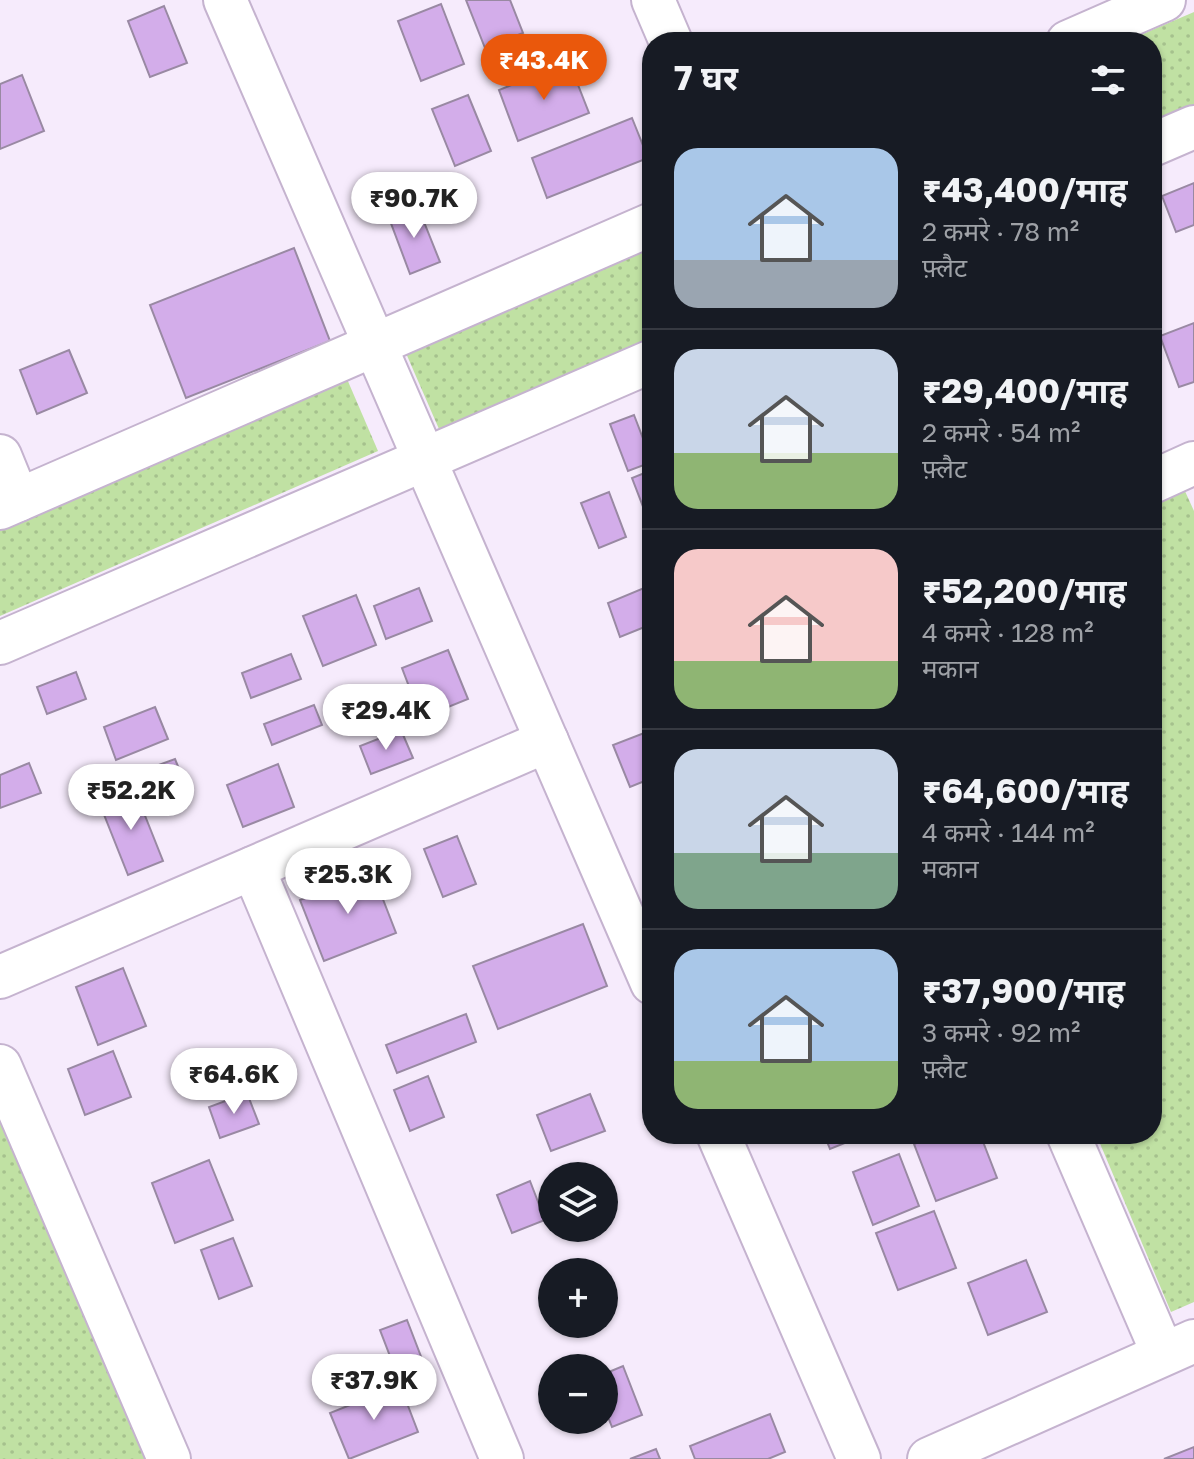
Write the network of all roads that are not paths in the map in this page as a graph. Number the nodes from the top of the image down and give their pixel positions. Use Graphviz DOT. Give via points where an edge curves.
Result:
graph roads {
  1 [pos="225,0"];
  2 [pos="653,0"];
  3 [pos="1164,0"];
  4 [pos="667,32"];
  5 [pos="1091,32"];
  6 [pos="1194,127"];
  7 [pos="1162,141"];
  8 [pos="642,228"];
  9 [pos="375,345"];
  10 [pos="642,365"];
  11 [pos="0,456"];
  12 [pos="425,459"];
  13 [pos="1194,463"];
  14 [pos="1162,477"];
  15 [pos="9,504"];
  16 [pos="0,643"];
  17 [pos="547,741"];
  18 [pos="253,868"];
  19 [pos="642,960"];
  20 [pos="0,977"];
  21 [pos="0,1066"];
  22 [pos="722,1144"];
  23 [pos="1073,1144"];
  24 [pos="1179,1348"];
  25 [pos="169,1459"];
  26 [pos="502,1459"];
  27 [pos="859,1459"];
  28 [pos="929,1459"];
  1 -- 9 [label="street"];
  2 -- 4 [label="street"];
  3 -- 5 [label="street"];
  6 -- 7 [label="street"];
  8 -- 9 [label="street"];
  9 -- 12 [label="street"];
  9 -- 15 [label="street"];
  10 -- 12 [label="street"];
  11 -- 15 [label="street"];
  12 -- 16 [label="street"];
  12 -- 17 [label="street"];
  13 -- 14 [label="street"];
  17 -- 18 [label="street"];
  17 -- 19 [label="street"];
  18 -- 20 [label="street"];
  18 -- 26 [label="street"];
  21 -- 25 [label="street"];
  22 -- 27 [label="street"];
  23 -- 24 [label="street"];
  24 -- 28 [label="street"];
}
